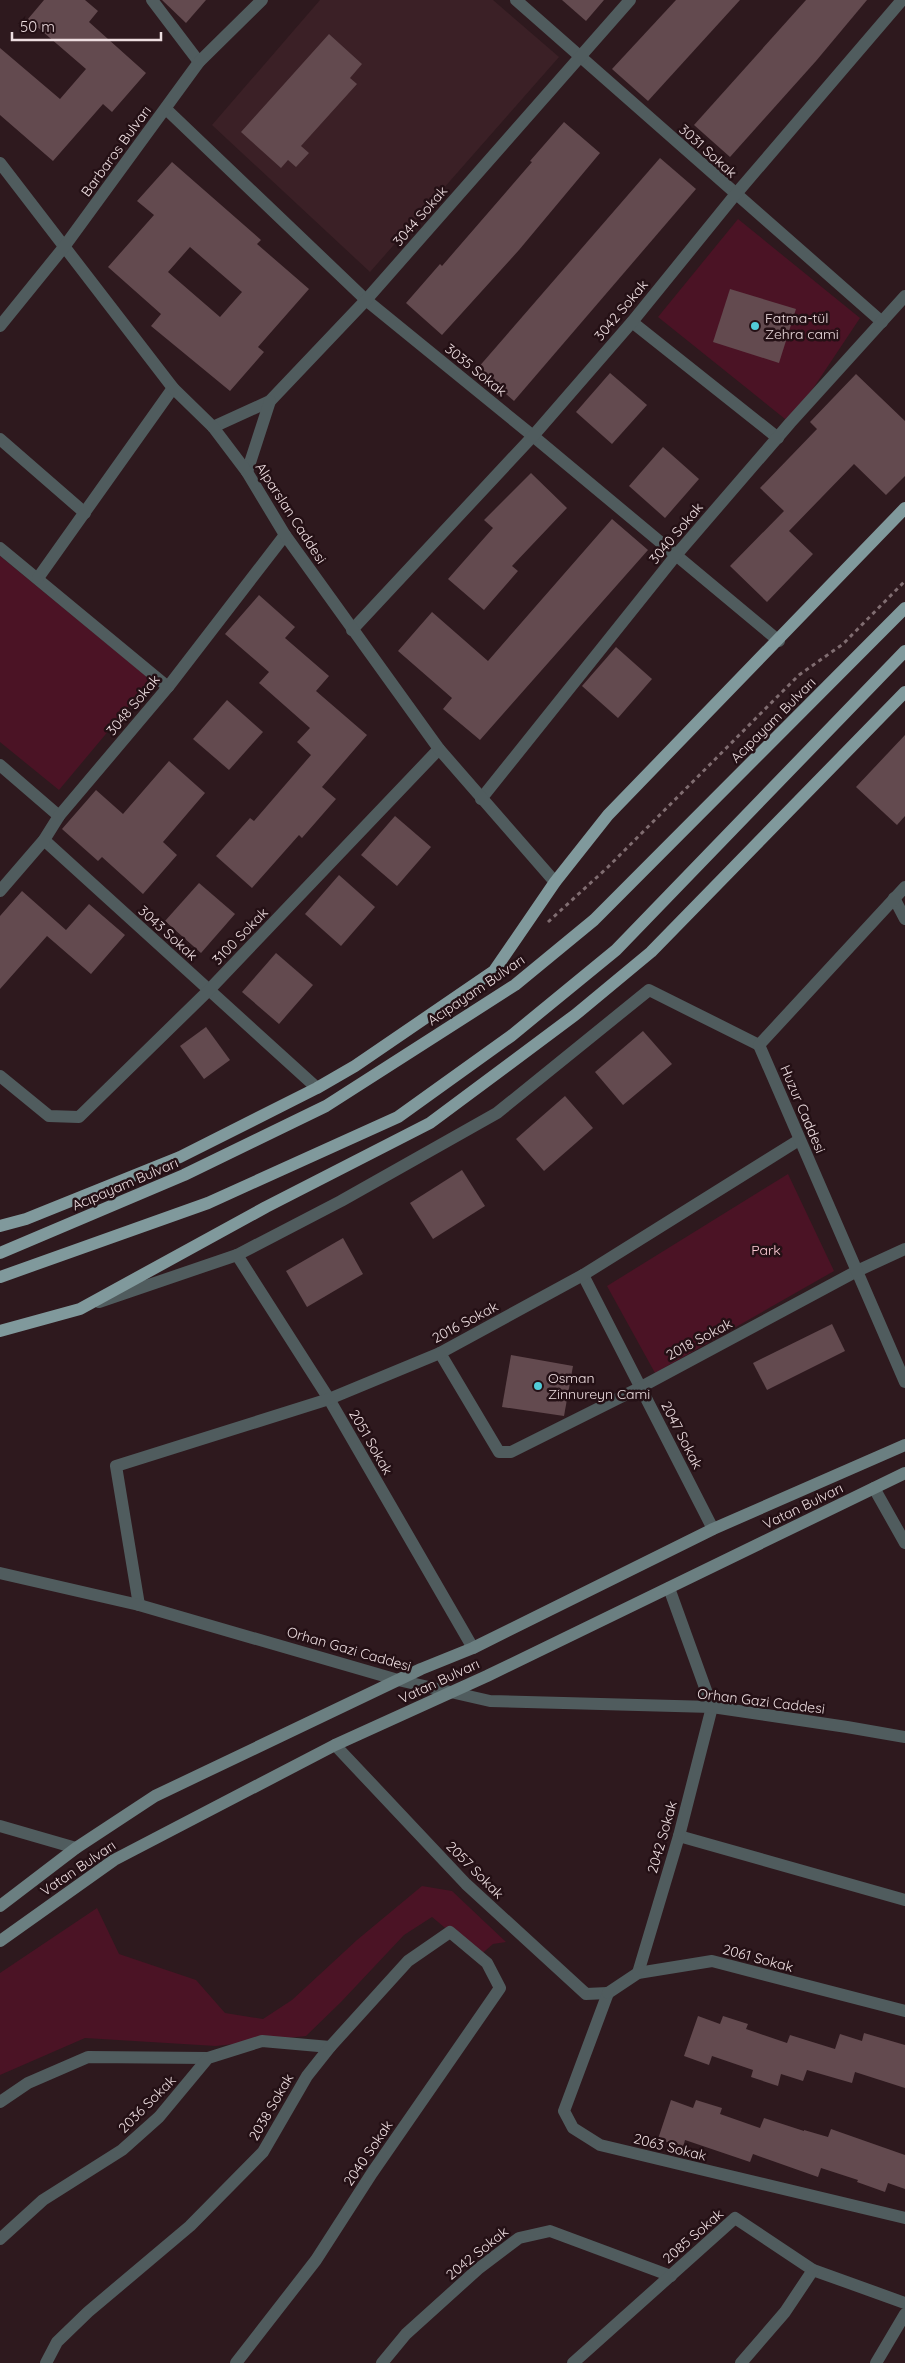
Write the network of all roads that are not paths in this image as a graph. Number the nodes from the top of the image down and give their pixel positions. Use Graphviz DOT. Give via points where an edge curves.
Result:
graph roads {
  1 [pos="152,0"];
  2 [pos="262,0"];
  3 [pos="516,0"];
  4 [pos="630,0"];
  5 [pos="902,0"];
  6 [pos="579,56"];
  7 [pos="199,62"];
  8 [pos="166,109"];
  9 [pos="0,163"];
  10 [pos="735,195"];
  11 [pos="64,247"];
  12 [pos="905,296"];
  13 [pos="366,300"];
  14 [pos="632,322"];
  15 [pos="882,322"];
  16 [pos="0,326"];
  17 [pos="173,388"];
  18 [pos="270,401"];
  19 [pos="213,426"];
  20 [pos="534,436"];
  21 [pos="778,438"];
  22 [pos="0,440"];
  23 [pos="247,472"];
  24 [pos="905,508"];
  25 [pos="85,513"];
  26 [pos="285,535"];
  27 [pos="0,548"];
  28 [pos="677,554"];
  29 [pos="38,578"];
  30 [pos="905,608"];
  31 [pos="352,630"];
  32 [pos="779,641"];
  33 [pos="905,651"];
  34 [pos="168,686"];
  35 [pos="905,692"];
  36 [pos="438,749"];
  37 [pos="0,765"];
  38 [pos="481,799"];
  39 [pos="59,816"];
  40 [pos="44,840"];
  41 [pos="555,882"];
  42 [pos="905,887"];
  43 [pos="0,891"];
  44 [pos="894,898"];
  45 [pos="905,918"];
  46 [pos="209,990"];
  47 [pos="759,1045"];
  48 [pos="0,1076"];
  49 [pos="318,1088"];
  50 [pos="799,1140"];
  51 [pos="0,1226"];
  52 [pos="905,1248"];
  53 [pos="0,1253"];
  54 [pos="237,1255"];
  55 [pos="857,1271"];
  56 [pos="583,1275"];
  57 [pos="0,1277"];
  58 [pos="80,1309"];
  59 [pos="0,1330"];
  60 [pos="440,1353"];
  61 [pos="905,1382"];
  62 [pos="641,1387"];
  63 [pos="329,1399"];
  64 [pos="905,1445"];
  65 [pos="905,1474"];
  66 [pos="874,1488"];
  67 [pos="713,1529"];
  68 [pos="905,1543"];
  69 [pos="0,1573"];
  70 [pos="669,1588"];
  71 [pos="139,1605"];
  72 [pos="473,1648"];
  73 [pos="398,1680"];
  74 [pos="452,1692"];
  75 [pos="712,1707"];
  76 [pos="905,1737"];
  77 [pos="335,1745"];
  78 [pos="0,1826"];
  79 [pos="679,1836"];
  80 [pos="76,1848"];
  81 [pos="905,1900"];
  82 [pos="0,1906"];
  83 [pos="0,1941"];
  84 [pos="479,1956"];
  85 [pos="638,1973"];
  86 [pos="608,1993"];
  87 [pos="905,2011"];
  88 [pos="330,2047"];
  89 [pos="208,2058"];
  90 [pos="0,2102"];
  91 [pos="905,2218"];
  92 [pos="0,2239"];
  93 [pos="812,2270"];
  94 [pos="671,2276"];
  95 [pos="905,2303"];
  96 [pos="905,2314"];
  97 [pos="46,2363"];
  98 [pos="236,2363"];
  99 [pos="382,2363"];
  100 [pos="573,2363"];
  101 [pos="741,2363"];
  102 [pos="876,2363"];
  1 -- 7 [label="street"];
  2 -- 7 [label="street, Barbaros Bulvarı"];
  3 -- 6 [label="street, 3031 Sokak"];
  4 -- 6 [label="street, 3044 Sokak"];
  5 -- 10 [label="street, 3042 Sokak"];
  6 -- 10 [label="street, 3031 Sokak"];
  6 -- 13 [label="street, 3044 Sokak"];
  7 -- 8 [label="street, Barbaros Bulvarı"];
  8 -- 11 [label="street, Barbaros Bulvarı"];
  8 -- 13 [label="street, 3035 Sokak"];
  9 -- 11 [label="street, Alparslan Caddesi"];
  10 -- 14 [label="street, 3042 Sokak"];
  10 -- 15 [label="street, 3031 Sokak"];
  11 -- 16 [label="street, Barbaros Bulvarı"];
  11 -- 17 [label="street, Alparslan Caddesi"];
  12 -- 15 [label="street, 3040 Sokak"];
  13 -- 18 [label="street, 3044 Sokak"];
  13 -- 20 [label="street, 3035 Sokak"];
  14 -- 20 [label="street, 3042 Sokak"];
  14 -- 21 [label="street"];
  15 -- 21 [label="street, 3040 Sokak"];
  17 -- 19 [label="street, Alparslan Caddesi"];
  17 -- 25 [label="street"];
  18 -- 19 [label="street, 3044 Sokak"];
  18 -- 23 [label="street"];
  19 -- 23 [label="street, Alparslan Caddesi"];
  20 -- 28 [label="street, 3035 Sokak"];
  20 -- 31 [label="street, 3042 Sokak"];
  21 -- 28 [label="street, 3040 Sokak"];
  22 -- 25 [label="street"];
  23 -- 26 [label="street, Alparslan Caddesi"];
  24 -- 32 [label="main road"];
  25 -- 29 [label="street"];
  26 -- 31 [label="street, Alparslan Caddesi"];
  26 -- 34 [label="street, 3048 Sokak"];
  27 -- 29 [label="street"];
  28 -- 32 [label="street, 3035 Sokak"];
  28 -- 38 [label="street, 3040 Sokak"];
  29 -- 34 [label="street"];
  30 -- 53 [label="main road, Acıpayam Bulvarı" via="594,920 515,984 326,1106 184,1175"];
  31 -- 36 [label="street, Alparslan Caddesi"];
  32 -- 41 [label="main road" via="608,815"];
  33 -- 57 [label="main road" via="616,950 511,1036 398,1116 208,1203"];
  34 -- 39 [label="street, 3048 Sokak"];
  35 -- 58 [label="main road" via="651,952 575,1016 430,1123 266,1207"];
  36 -- 38 [label="street, Alparslan Caddesi"];
  36 -- 46 [label="street, 3100 Sokak"];
  37 -- 39 [label="street"];
  38 -- 41 [label="street, Alparslan Caddesi"];
  39 -- 40 [label="street, 3048 Sokak"];
  40 -- 43 [label="street, 3048 Sokak"];
  40 -- 46 [label="street, 3043 Sokak"];
  41 -- 49 [label="main road" via="494,971"];
  42 -- 44 [label="street"];
  44 -- 45 [label="street"];
  44 -- 47 [label="street"];
  46 -- 48 [label="street, 3100 Sokak" via="79,1117 49,1116"];
  46 -- 49 [label="street, 3043 Sokak"];
  47 -- 50 [label="street, Huzur Caddesi"];
  47 -- 54 [label="street" via="649,990 497,1113"];
  49 -- 51 [label="main road" via="180,1158 26,1219"];
  50 -- 55 [label="street, Huzur Caddesi"];
  50 -- 56 [label="street, 2016 Sokak"];
  52 -- 55 [label="street, 2018 Sokak"];
  54 -- 58 [label="street"];
  54 -- 63 [label="street, 2051 Sokak"];
  55 -- 61 [label="street, Huzur Caddesi"];
  55 -- 62 [label="street, 2018 Sokak"];
  56 -- 60 [label="street, 2016 Sokak"];
  56 -- 62 [label="street, 2047 Sokak"];
  58 -- 59 [label="main road"];
  60 -- 62 [label="street, 2018 Sokak" via="499,1452 512,1452"];
  60 -- 63 [label="street, 2016 Sokak"];
  62 -- 67 [label="street, 2047 Sokak"];
  63 -- 71 [label="street, 2016 Sokak" via="116,1466"];
  63 -- 72 [label="street, 2051 Sokak"];
  64 -- 67 [label="main road, Vatan Bulvarı"];
  65 -- 66 [label="main road, Vatan Bulvarı"];
  66 -- 68 [label="street"];
  66 -- 70 [label="main road, Vatan Bulvarı"];
  67 -- 72 [label="main road, Vatan Bulvarı"];
  69 -- 71 [label="street, Orhan Gazi Caddesi"];
  70 -- 74 [label="main road, Vatan Bulvarı"];
  70 -- 75 [label="street"];
  71 -- 73 [label="street, Orhan Gazi Caddesi"];
  72 -- 73 [label="main road, Vatan Bulvarı"];
  73 -- 74 [label="street, Orhan Gazi Caddesi"];
  73 -- 80 [label="main road, Vatan Bulvarı" via="155,1796"];
  74 -- 75 [label="street, Orhan Gazi Caddesi" via="490,1702"];
  74 -- 77 [label="main road, Vatan Bulvarı"];
  75 -- 76 [label="street, Orhan Gazi Caddesi"];
  75 -- 79 [label="street, 2042 Sokak"];
  77 -- 83 [label="main road, Vatan Bulvarı" via="114,1860"];
  77 -- 86 [label="street, 2057 Sokak" via="466,1884 586,1994"];
  78 -- 80 [label="street"];
  79 -- 81 [label="street"];
  79 -- 85 [label="street, 2042 Sokak"];
  80 -- 82 [label="main road, Vatan Bulvarı"];
  84 -- 88 [label="street, 2038 Sokak" via="450,1932 408,1961"];
  84 -- 98 [label="street, 2040 Sokak" via="487,1963 500,1988 316,2260"];
  85 -- 86 [label="street, 2061 Sokak"];
  85 -- 87 [label="street, 2061 Sokak" via="712,1961"];
  86 -- 91 [label="street, 2063 Sokak" via="564,2111 573,2128 600,2145"];
  88 -- 89 [label="street" via="262,2041"];
  88 -- 97 [label="street, 2038 Sokak" via="307,2076 262,2152 190,2226 57,2342"];
  89 -- 90 [label="street" via="88,2057 28,2083"];
  89 -- 92 [label="street, 2036 Sokak" via="159,2117 122,2150 44,2200"];
  93 -- 94 [label="street, 2085 Sokak" via="735,2218"];
  93 -- 95 [label="street, 2085 Sokak"];
  93 -- 101 [label="street" via="785,2312"];
  94 -- 99 [label="street, 2042 Sokak" via="550,2231 519,2238 478,2269 406,2334"];
  94 -- 100 [label="street, 2085 Sokak"];
  96 -- 102 [label="street"];
}
